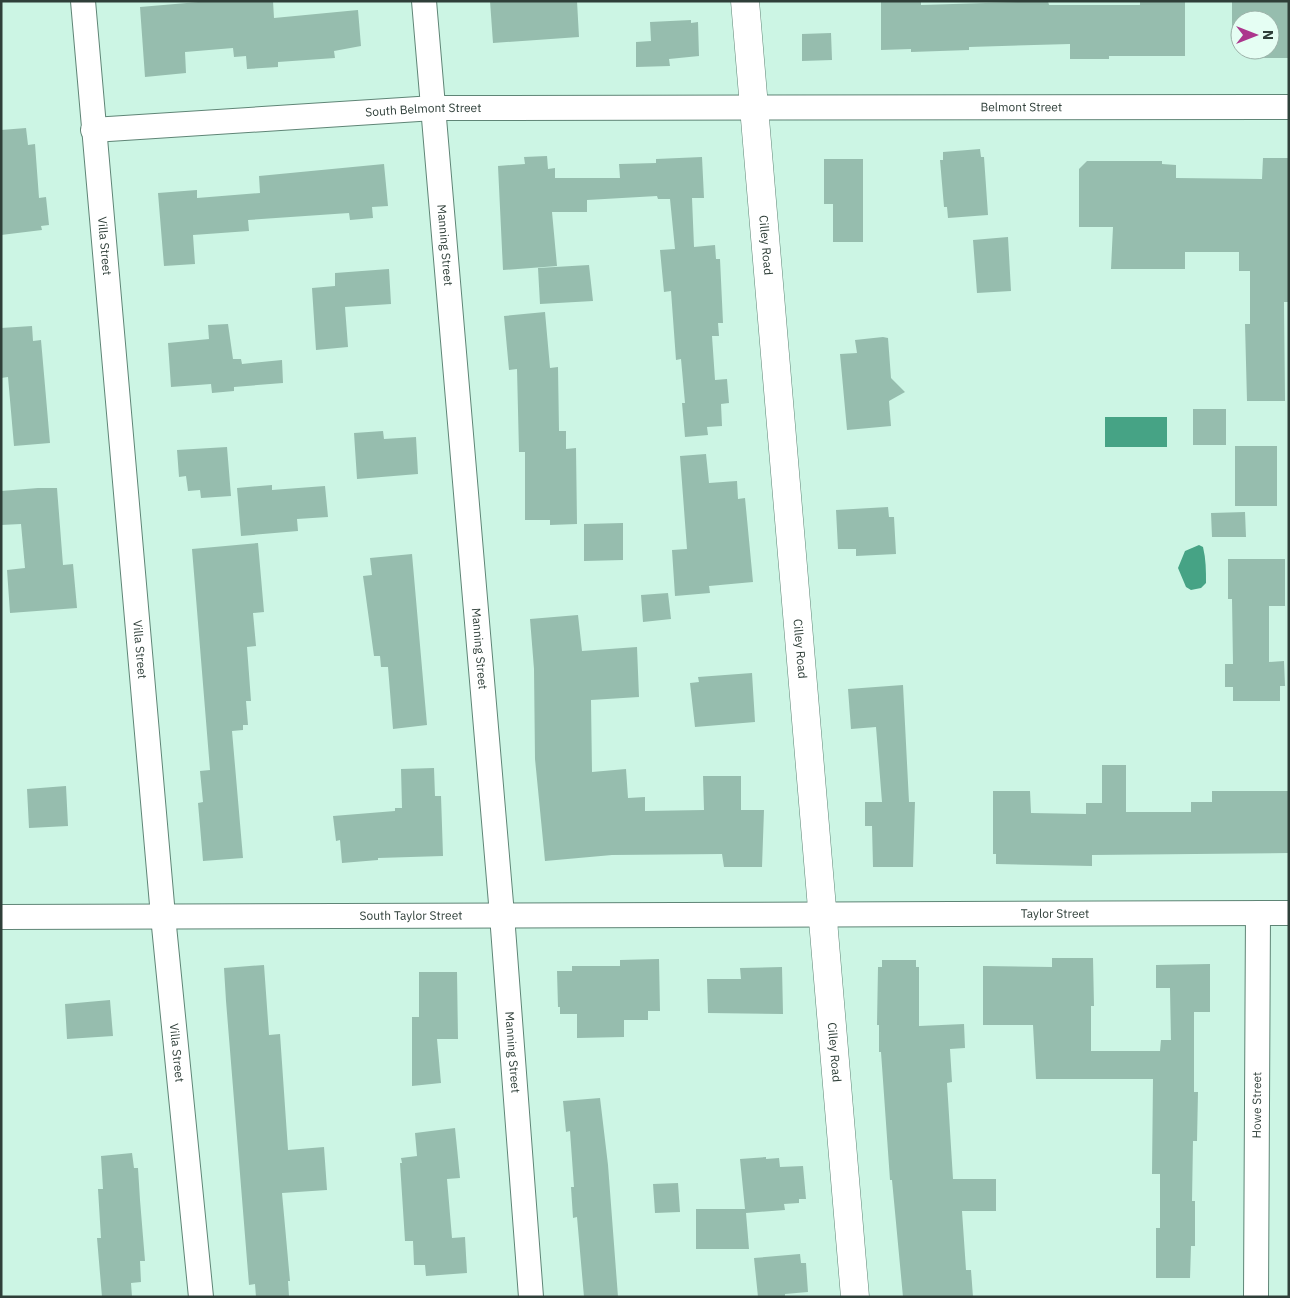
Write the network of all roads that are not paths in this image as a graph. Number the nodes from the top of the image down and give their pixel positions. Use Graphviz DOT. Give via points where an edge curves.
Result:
graph roads {
  1 [pos="83,1"];
  2 [pos="424,1"];
  3 [pos="746,1"];
  4 [pos="754,106"];
  5 [pos="1289,107"];
  6 [pos="434,108"];
  7 [pos="93,130"];
  8 [pos="1258,913"];
  9 [pos="1289,913"];
  10 [pos="822,914"];
  11 [pos="502,915"];
  12 [pos="162,916"];
  13 [pos="1,917"];
  14 [pos="201,1297"];
  15 [pos="531,1297"];
  16 [pos="855,1297"];
  17 [pos="1256,1297"];
  1 -- 7 [label="street, Villa Street"];
  2 -- 6 [label="street, Manning Street"];
  3 -- 4 [label="street, Cilley Road"];
  4 -- 5 [label="street, Belmont Street"];
  4 -- 6 [label="street, South Belmont Street"];
  4 -- 10 [label="street, Cilley Road"];
  6 -- 7 [label="street, South Belmont Street"];
  6 -- 11 [label="street, Manning Street"];
  7 -- 12 [label="street, Villa Street"];
  8 -- 9 [label="street, Taylor Street"];
  8 -- 10 [label="street, Taylor Street"];
  8 -- 17 [label="street, Howe Street"];
  10 -- 11 [label="street, South Taylor Street"];
  10 -- 16 [label="street, Cilley Road"];
  11 -- 12 [label="street, South Taylor Street"];
  11 -- 15 [label="street, Manning Street"];
  12 -- 13 [label="street, South Taylor Street"];
  12 -- 14 [label="street, Villa Street"];
}
